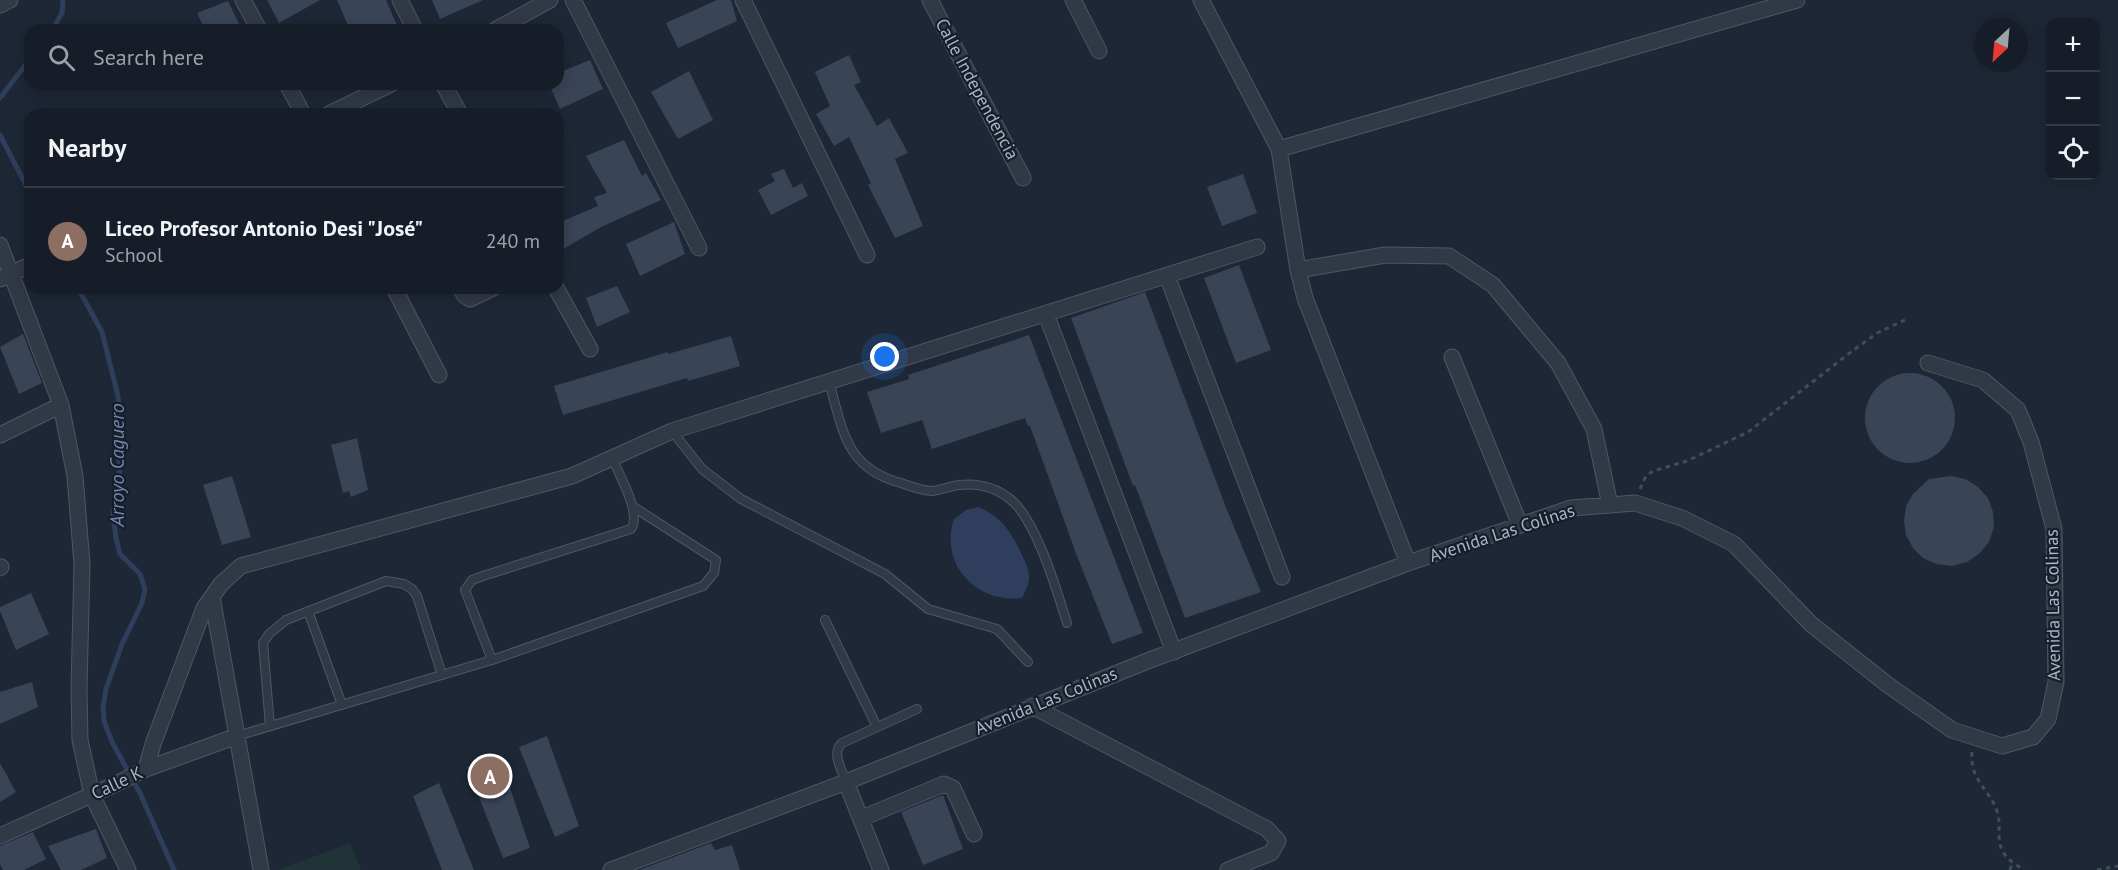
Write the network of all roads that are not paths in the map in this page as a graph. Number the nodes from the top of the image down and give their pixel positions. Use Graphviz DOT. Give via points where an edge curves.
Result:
graph roads {
  1 [pos="10,0"];
  2 [pos="243,0"];
  3 [pos="400,0"];
  4 [pos="550,0"];
  5 [pos="573,0"];
  6 [pos="743,0"];
  7 [pos="930,0"];
  8 [pos="1073,0"];
  9 [pos="1201,0"];
  10 [pos="1797,0"];
  11 [pos="0,4"];
  12 [pos="256,24"];
  13 [pos="412,24"];
  14 [pos="506,24"];
  15 [pos="1099,51"];
  16 [pos="290,90"];
  17 [pos="379,90"];
  18 [pos="446,90"];
  19 [pos="300,108"];
  20 [pos="341,108"];
  21 [pos="457,108"];
  22 [pos="1279,149"];
  23 [pos="1023,178"];
  24 [pos="0,246"];
  25 [pos="1257,247"];
  26 [pos="699,248"];
  27 [pos="867,255"];
  28 [pos="24,268"];
  29 [pos="1298,270"];
  30 [pos="1167,276"];
  31 [pos="5,277"];
  32 [pos="397,294"];
  33 [pos="464,294"];
  34 [pos="480,294"];
  35 [pos="559,294"];
  36 [pos="1046,314"];
  37 [pos="590,349"];
  38 [pos="1452,357"];
  39 [pos="1928,363"];
  40 [pos="439,375"];
  41 [pos="829,382"];
  42 [pos="61,405"];
  43 [pos="672,431"];
  44 [pos="0,435"];
  45 [pos="612,458"];
  46 [pos="1610,505"];
  47 [pos="632,506"];
  48 [pos="1520,525"];
  49 [pos="1408,563"];
  50 [pos="1282,577"];
  51 [pos="212,597"];
  52 [pos="308,611"];
  53 [pos="825,620"];
  54 [pos="1067,623"];
  55 [pos="1174,651"];
  56 [pos="492,660"];
  57 [pos="1028,662"];
  58 [pos="442,675"];
  59 [pos="342,705"];
  60 [pos="1032,706"];
  61 [pos="917,709"];
  62 [pos="270,726"];
  63 [pos="877,727"];
  64 [pos="237,736"];
  65 [pos="141,771"];
  66 [pos="846,782"];
  67 [pos="92,795"];
  68 [pos="862,818"];
  69 [pos="974,834"];
  70 [pos="0,836"];
  71 [pos="620,868"];
  72 [pos="128,870"];
  73 [pos="261,870"];
  74 [pos="881,870"];
  75 [pos="1228,870"];
  1 -- 11 [label="street"];
  2 -- 12 [label="street"];
  3 -- 13 [label="street"];
  4 -- 14 [label="street"];
  5 -- 26 [label="street"];
  6 -- 27 [label="street"];
  7 -- 23 [label="street, Calle Independencia"];
  8 -- 15 [label="street"];
  9 -- 22 [label="street"];
  10 -- 22 [label="street"];
  16 -- 19 [label="street"];
  17 -- 20 [label="street"];
  18 -- 21 [label="street"];
  22 -- 29 [label="street"];
  24 -- 31 [label="street"];
  25 -- 30 [label="street"];
  28 -- 31 [label="street"];
  29 -- 46 [label="street" via="1385,255 1449,256 1493,285 1558,363 1594,429"];
  29 -- 49 [label="street" via="1305,298"];
  30 -- 36 [label="street"];
  30 -- 50 [label="street"];
  31 -- 42 [label="street"];
  32 -- 40 [label="street"];
  33 -- 34 [label="street" via="470,299"];
  35 -- 37 [label="street"];
  36 -- 41 [label="street"];
  36 -- 55 [label="street"];
  38 -- 48 [label="street"];
  39 -- 46 [label="street, Avenida Las Colinas" via="1983,380 2018,410 2031,442 2054,529 2056,682 2048,720 2033,737 2001,746 1952,730 1820,631 1734,544 1682,518 1635,502"];
  41 -- 43 [label="street"];
  41 -- 54 [label="lane" via="852,452 877,475 930,491 981,485 1013,500 1047,561"];
  42 -- 44 [label="street"];
  42 -- 67 [label="street" via="75,476 82,564 80,740"];
  43 -- 45 [label="street"];
  43 -- 57 [label="lane" via="702,469 741,499 885,574 928,609 996,629"];
  45 -- 47 [label="lane"];
  45 -- 51 [label="street" via="572,476 241,567"];
  46 -- 48 [label="street, Avenida Las Colinas" via="1571,508"];
  47 -- 56 [label="lane" via="631,529 472,580 465,590"];
  47 -- 56 [label="lane" via="716,560 714,573 703,586"];
  48 -- 49 [label="street, Avenida Las Colinas"];
  49 -- 55 [label="street, Avenida Las Colinas"];
  51 -- 64 [label="street"];
  51 -- 65 [label="street" via="204,608"];
  52 -- 58 [label="lane" via="386,581 404,584 417,596"];
  52 -- 59 [label="lane"];
  52 -- 62 [label="lane" via="286,620 263,643"];
  53 -- 63 [label="lane"];
  55 -- 60 [label="street, Avenida Las Colinas"];
  56 -- 58 [label="lane"];
  58 -- 59 [label="lane"];
  59 -- 62 [label="lane"];
  60 -- 66 [label="street, Avenida Las Colinas"];
  60 -- 75 [label="street" via="1267,829 1278,841 1271,853"];
  61 -- 63 [label="lane"];
  62 -- 64 [label="lane"];
  63 -- 66 [label="lane" via="837,747"];
  64 -- 65 [label="street, Calle K"];
  64 -- 73 [label="street"];
  65 -- 67 [label="street, Calle K"];
  66 -- 68 [label="street"];
  66 -- 71 [label="street, Avenida Las Colinas"];
  67 -- 70 [label="street, Calle K"];
  67 -- 72 [label="street"];
  68 -- 69 [label="street" via="944,784 953,788"];
  68 -- 74 [label="street"];
}
